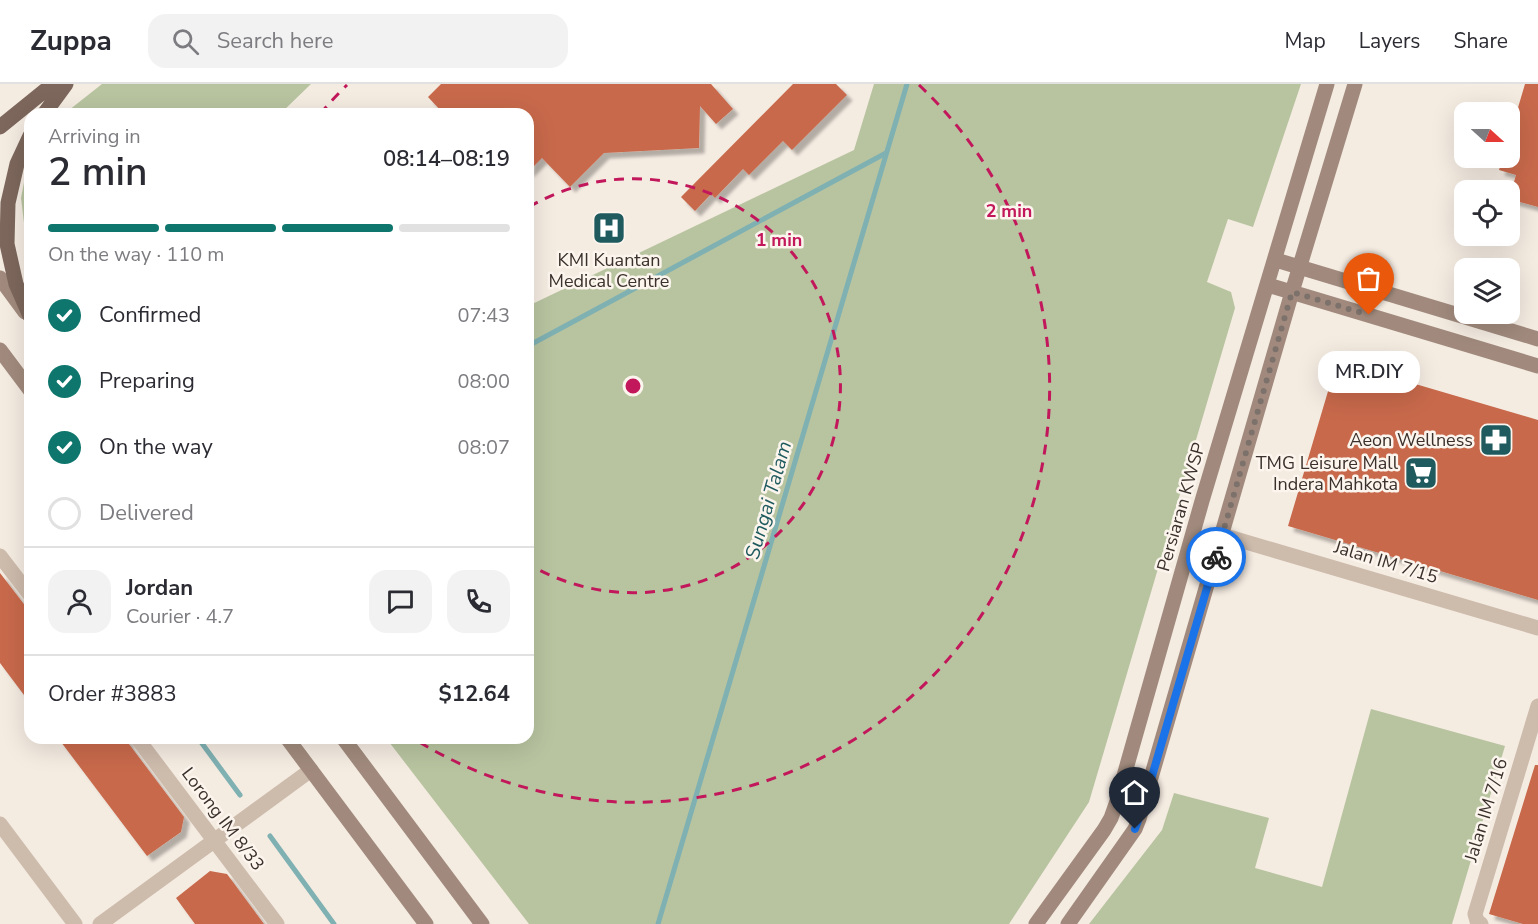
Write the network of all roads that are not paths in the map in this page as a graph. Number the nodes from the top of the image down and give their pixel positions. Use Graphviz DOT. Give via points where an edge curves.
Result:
graph roads {
  1 [pos="53,84"];
  2 [pos="66,84"];
  3 [pos="1328,84"];
  4 [pos="1355,84"];
  5 [pos="48,108"];
  6 [pos="0,127"];
  7 [pos="24,149"];
  8 [pos="1276,260"];
  9 [pos="1300,268"];
  10 [pos="0,278"];
  11 [pos="1268,285"];
  12 [pos="1292,292"];
  13 [pos="24,303"];
  14 [pos="24,309"];
  15 [pos="1538,339"];
  16 [pos="0,350"];
  17 [pos="1538,366"];
  18 [pos="24,382"];
  19 [pos="1202,501"];
  20 [pos="1230,509"];
  21 [pos="1222,535"];
  22 [pos="0,556"];
  23 [pos="24,588"];
  24 [pos="1538,628"];
  25 [pos="1538,706"];
  26 [pos="142,744"];
  27 [pos="292,744"];
  28 [pos="347,744"];
  29 [pos="311,770"];
  30 [pos="0,824"];
  31 [pos="214,840"];
  32 [pos="75,924"];
  33 [pos="100,924"];
  34 [pos="277,924"];
  35 [pos="426,924"];
  36 [pos="482,924"];
  37 [pos="1036,924"];
  38 [pos="1068,924"];
  39 [pos="1481,924"];
  1 -- 6 [label="main road"];
  2 -- 5 [label="main road"];
  3 -- 8 [label="street, Persiaran KWSP"];
  4 -- 9 [label="street"];
  7 -- 13 [label="main road" via="8,203 7,244"];
  8 -- 9 [label="street"];
  8 -- 11 [label="street, Persiaran KWSP"];
  9 -- 12 [label="street"];
  9 -- 15 [label="street"];
  10 -- 14 [label="street"];
  11 -- 12 [label="street"];
  11 -- 19 [label="street, Persiaran KWSP"];
  12 -- 17 [label="street"];
  12 -- 20 [label="street"];
  16 -- 18 [label="street"];
  19 -- 20 [label="street"];
  19 -- 37 [label="street, Persiaran KWSP" via="1111,818"];
  20 -- 21 [label="street"];
  21 -- 24 [label="street, Jalan IM 7/15"];
  21 -- 38 [label="street" via="1139,819"];
  22 -- 23 [label="street"];
  25 -- 39 [label="street, Jalan IM 7/16" via="1475,914"];
  26 -- 31 [label="street, Lorong IM 8/33"];
  27 -- 29 [label="street"];
  28 -- 36 [label="street"];
  29 -- 31 [label="street"];
  29 -- 35 [label="street"];
  30 -- 32 [label="street"];
  31 -- 33 [label="street"];
  31 -- 34 [label="street, Lorong IM 8/33"];
}
